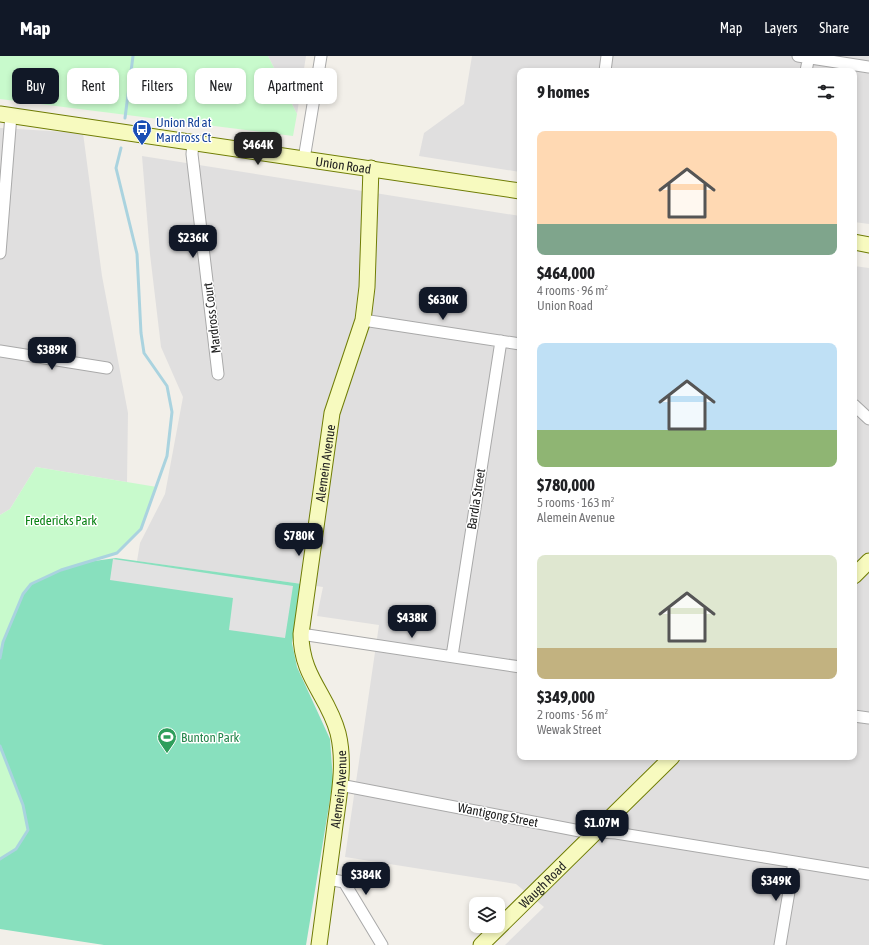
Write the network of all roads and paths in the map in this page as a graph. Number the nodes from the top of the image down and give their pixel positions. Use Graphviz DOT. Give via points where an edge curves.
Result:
graph roads {
  1 [pos="321,56"];
  2 [pos="607,56"];
  3 [pos="805,57"];
  4 [pos="869,67"];
  5 [pos="605,68"];
  6 [pos="806,68"];
  7 [pos="6,114"];
  8 [pos="193,143"];
  9 [pos="304,159"];
  10 [pos="371,168"];
  11 [pos="517,191"];
  12 [pos="857,243"];
  13 [pos="869,245"];
  14 [pos="0,253"];
  15 [pos="363,320"];
  16 [pos="501,341"];
  17 [pos="517,344"];
  18 [pos="0,351"];
  19 [pos="107,368"];
  20 [pos="218,374"];
  21 [pos="857,409"];
  22 [pos="869,419"];
  23 [pos="869,561"];
  24 [pos="857,573"];
  25 [pos="301,634"];
  26 [pos="452,656"];
  27 [pos="517,667"];
  28 [pos="857,716"];
  29 [pos="869,718"];
  30 [pos="669,760"];
  31 [pos="340,785"];
  32 [pos="597,832"];
  33 [pos="794,862"];
  34 [pos="869,874"];
  35 [pos="328,879"];
  36 [pos="319,945"];
  37 [pos="382,945"];
  38 [pos="481,945"];
  39 [pos="780,945"];
  1 -- 9 [label="street"];
  2 -- 5 [label="street"];
  3 -- 4 [label="street"];
  3 -- 6 [label="street"];
  7 -- 8 [label="main road, Union Road"];
  7 -- 14 [label="street"];
  8 -- 9 [label="main road, Union Road"];
  8 -- 20 [label="street, Mardross Court" via="192,154"];
  9 -- 10 [label="main road, Union Road"];
  10 -- 11 [label="main road, Union Road"];
  10 -- 15 [label="main road, Alemein Avenue" via="367,286"];
  12 -- 13 [label="main road"];
  15 -- 16 [label="street"];
  15 -- 25 [label="main road, Alemein Avenue" via="332,413"];
  16 -- 17 [label="street"];
  16 -- 26 [label="street, Bardia Street"];
  18 -- 19 [label="street"];
  21 -- 22 [label="street"];
  23 -- 24 [label="main road"];
  25 -- 26 [label="street"];
  25 -- 31 [label="main road, Alemein Avenue" via="301,650 306,666 338,732 341,756"];
  26 -- 27 [label="street"];
  28 -- 29 [label="street"];
  30 -- 32 [label="main road, Waugh Road"];
  31 -- 32 [label="street, Wantigong Street" via="580,831"];
  31 -- 35 [label="main road, Alemein Avenue"];
  32 -- 33 [label="street, Wantigong Street"];
  32 -- 38 [label="main road, Waugh Road"];
  33 -- 34 [label="street, Wantigong Street"];
  33 -- 39 [label="street"];
  35 -- 36 [label="main road, Alemein Avenue"];
  35 -- 37 [label="street" via="344,882"];
}
